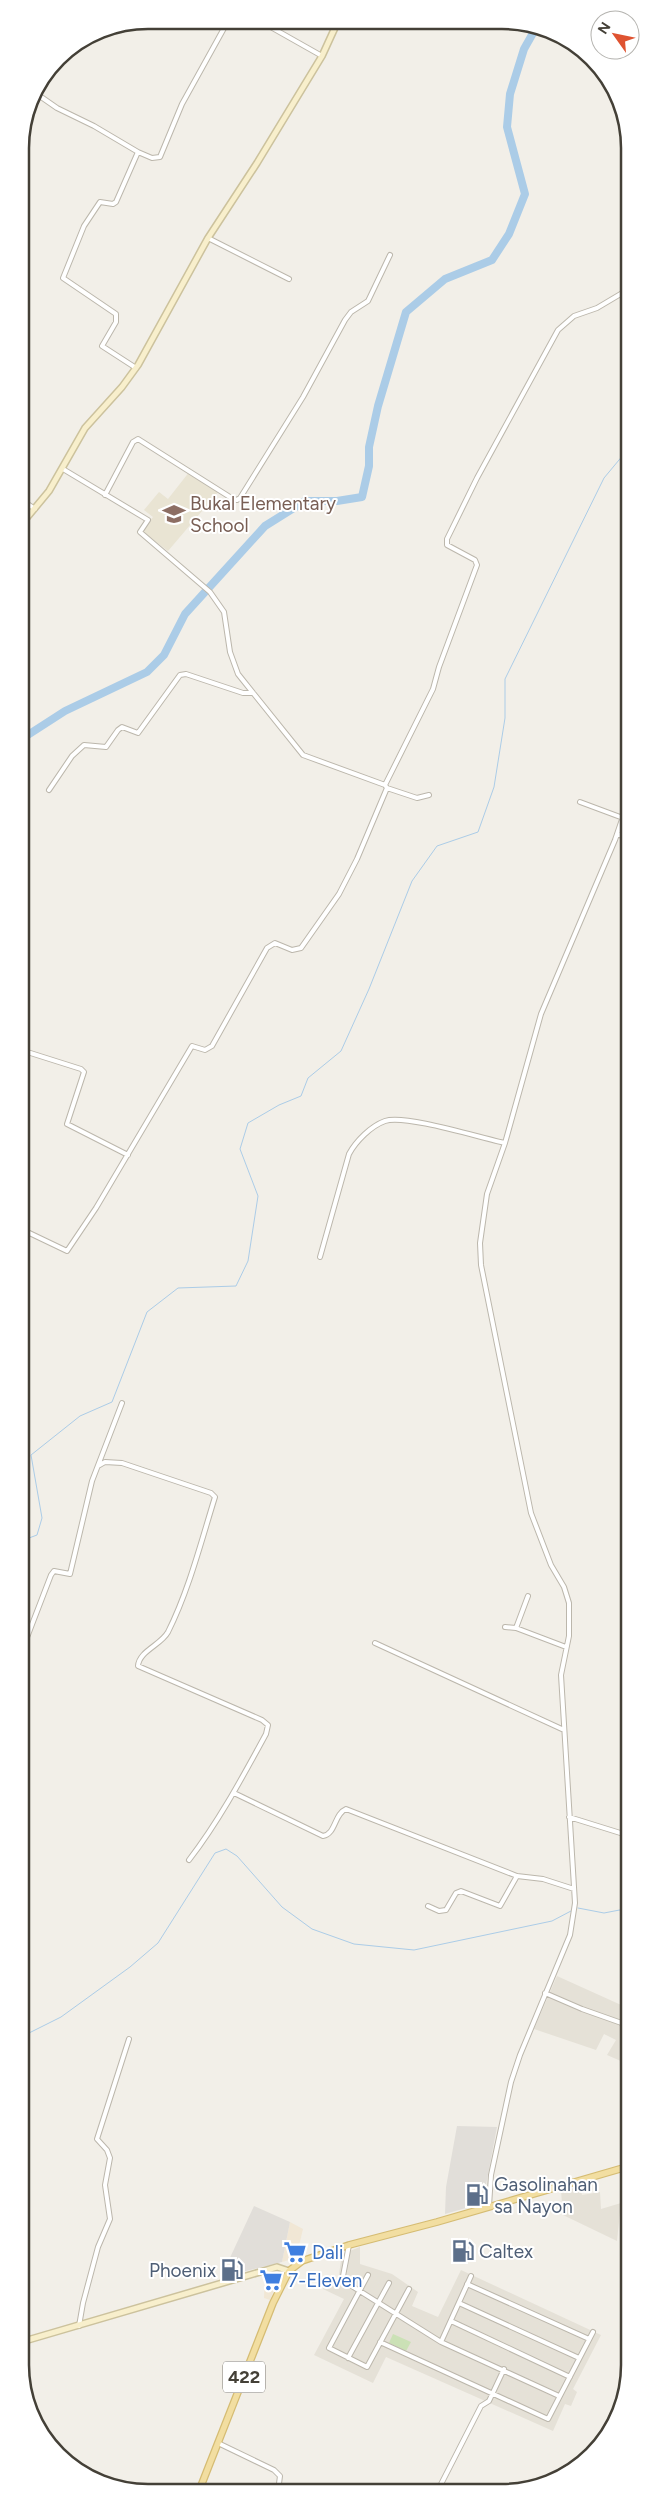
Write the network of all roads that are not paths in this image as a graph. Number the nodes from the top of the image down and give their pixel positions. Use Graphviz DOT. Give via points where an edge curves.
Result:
graph roads {
  1 [pos="223,29"];
  2 [pos="274,29"];
  3 [pos="334,29"];
  4 [pos="322,56"];
  5 [pos="40,96"];
  6 [pos="138,152"];
  7 [pos="208,238"];
  8 [pos="390,255"];
  9 [pos="289,279"];
  10 [pos="621,294"];
  11 [pos="136,368"];
  12 [pos="63,470"];
  13 [pos="105,495"];
  14 [pos="29,505"];
  15 [pos="35,509"];
  16 [pos="29,516"];
  17 [pos="253,693"];
  18 [pos="386,787"];
  19 [pos="49,790"];
  20 [pos="429,795"];
  21 [pos="580,802"];
  22 [pos="621,818"];
  23 [pos="621,821"];
  24 [pos="617,834"];
  25 [pos="621,836"];
  26 [pos="29,1053"];
  27 [pos="505,1143"];
  28 [pos="128,1156"];
  29 [pos="29,1233"];
  30 [pos="320,1257"];
  31 [pos="122,1404"];
  32 [pos="98,1466"];
  33 [pos="528,1596"];
  34 [pos="505,1627"];
  35 [pos="516,1628"];
  36 [pos="29,1631"];
  37 [pos="375,1643"];
  38 [pos="566,1647"];
  39 [pos="564,1730"];
  40 [pos="234,1793"];
  41 [pos="569,1816"];
  42 [pos="621,1833"];
  43 [pos="189,1860"];
  44 [pos="518,1876"];
  45 [pos="574,1889"];
  46 [pos="428,1906"];
  47 [pos="546,1993"];
  48 [pos="621,2023"];
  49 [pos="129,2038"];
  50 [pos="621,2169"];
  51 [pos="489,2206"];
  52 [pos="348,2245"];
  53 [pos="289,2271"];
  54 [pos="368,2275"];
  55 [pos="471,2276"];
  56 [pos="389,2283"];
  57 [pos="467,2284"];
  58 [pos="408,2289"];
  59 [pos="360,2291"];
  60 [pos="378,2303"];
  61 [pos="459,2303"];
  62 [pos="396,2314"];
  63 [pos="451,2321"];
  64 [pos="79,2326"];
  65 [pos="593,2332"];
  66 [pos="589,2339"];
  67 [pos="29,2340"];
  68 [pos="380,2342"];
  69 [pos="441,2342"];
  70 [pos="348,2358"];
  71 [pos="580,2358"];
  72 [pos="504,2369"];
  73 [pos="570,2376"];
  74 [pos="492,2394"];
  75 [pos="559,2396"];
  76 [pos="218,2443"];
  77 [pos="202,2484"];
  78 [pos="279,2484"];
  79 [pos="441,2484"];
  1 -- 6 [label="street" via="182,104 160,157 152,158"];
  2 -- 4 [label="street"];
  3 -- 4 [label="main road"];
  4 -- 7 [label="main road"];
  5 -- 6 [label="street"];
  6 -- 11 [label="street" via="116,202 100,202 84,226 63,278 116,314 116,322 102,346"];
  7 -- 9 [label="street"];
  7 -- 11 [label="main road"];
  8 -- 13 [label="street" via="368,301 345,320 303,397 240,498 233,499 138,439 133,442"];
  10 -- 18 [label="street" via="597,308 574,316 558,330 447,540 446,545 475,560 477,565 433,689"];
  11 -- 12 [label="main road" via="85,428"];
  12 -- 13 [label="street"];
  12 -- 15 [label="main road"];
  13 -- 17 [label="street" via="148,520 140,532 210,592 224,612 230,652 238,674"];
  14 -- 15 [label="street"];
  15 -- 16 [label="main road"];
  17 -- 18 [label="street" via="303,755"];
  17 -- 19 [label="street" via="242,694 186,674 180,675 138,733 122,727 106,747 84,745 72,756"];
  18 -- 20 [label="street" via="417,798"];
  18 -- 28 [label="street" via="339,894 301,948 292,950 275,943 267,948 212,1046 205,1050 192,1046"];
  21 -- 22 [label="street"];
  23 -- 24 [label="street"];
  24 -- 25 [label="street"];
  24 -- 27 [label="street" via="544,1004"];
  26 -- 28 [label="street" via="84,1072 67,1124"];
  27 -- 30 [label="street" via="428,1124 386,1121 373,1128 349,1154"];
  27 -- 38 [label="street" via="487,1194 480,1257 531,1513 569,1602"];
  28 -- 29 [label="street" via="67,1250"];
  31 -- 32 [label="street"];
  32 -- 36 [label="street" via="70,1574 54,1571 50,1575"];
  32 -- 40 [label="street" via="105,1462 122,1463 207,1490 214,1497 176,1614 163,1640 140,1658 138,1666 268,1725"];
  33 -- 35 [label="street"];
  34 -- 35 [label="street"];
  35 -- 38 [label="street"];
  37 -- 39 [label="street"];
  38 -- 39 [label="street" via="561,1675"];
  39 -- 41 [label="street"];
  40 -- 43 [label="street" via="209,1835"];
  40 -- 44 [label="street" via="323,1836 329,1834 342,1810 350,1810"];
  41 -- 42 [label="street"];
  41 -- 45 [label="street"];
  44 -- 45 [label="street" via="543,1879"];
  44 -- 46 [label="street" via="500,1906 461,1891 456,1892 446,1910"];
  45 -- 47 [label="street" via="570,1935"];
  47 -- 48 [label="street"];
  47 -- 51 [label="street" via="511,2082 491,2175"];
  49 -- 64 [label="street" via="97,2138 110,2158 105,2185 110,2219 98,2247"];
  50 -- 51 [label="main road"];
  51 -- 52 [label="main road"];
  52 -- 53 [label="main road" via="302,2260"];
  52 -- 59 [label="street" via="342,2276 344,2281"];
  53 -- 64 [label="main road" via="278,2267"];
  53 -- 76 [label="main road, 422" via="273,2303"];
  54 -- 59 [label="street"];
  55 -- 57 [label="street"];
  56 -- 60 [label="street"];
  57 -- 61 [label="street"];
  57 -- 66 [label="street"];
  58 -- 62 [label="street"];
  59 -- 60 [label="street"];
  59 -- 70 [label="street" via="329,2348"];
  60 -- 62 [label="street"];
  60 -- 70 [label="street"];
  61 -- 63 [label="street"];
  61 -- 71 [label="street"];
  62 -- 68 [label="street"];
  62 -- 69 [label="street"];
  63 -- 69 [label="street"];
  63 -- 73 [label="street"];
  64 -- 67 [label="main road"];
  65 -- 66 [label="street"];
  66 -- 71 [label="street"];
  68 -- 70 [label="street" via="367,2368"];
  68 -- 74 [label="street"];
  69 -- 72 [label="street"];
  71 -- 73 [label="street"];
  72 -- 74 [label="street"];
  72 -- 75 [label="street"];
  73 -- 75 [label="street"];
  74 -- 75 [label="street" via="548,2419"];
  74 -- 79 [label="street" via="489,2401 481,2406"];
  76 -- 77 [label="main road, 422"];
  76 -- 78 [label="street" via="274,2470 280,2476"];
}
